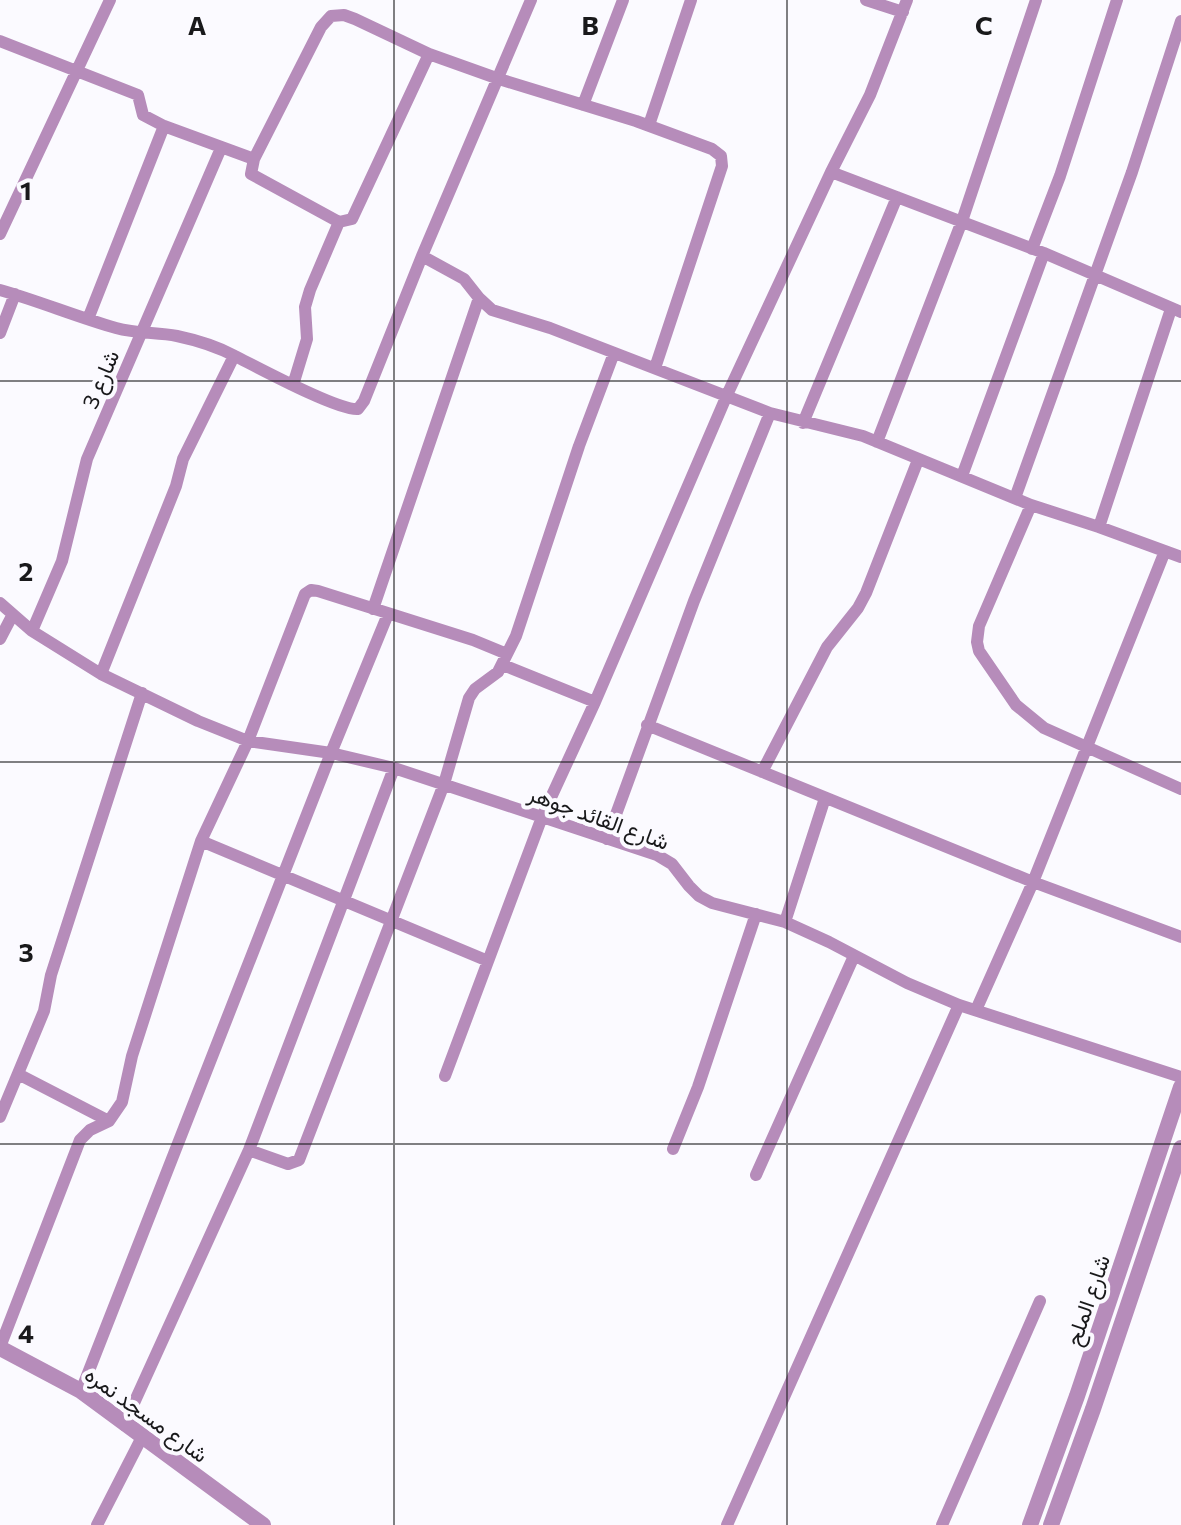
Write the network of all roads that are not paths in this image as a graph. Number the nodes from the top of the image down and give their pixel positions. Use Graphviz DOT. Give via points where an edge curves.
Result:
graph roads {
  1 [pos="110,0"];
  2 [pos="531,0"];
  3 [pos="623,0"];
  4 [pos="691,0"];
  5 [pos="866,0"];
  6 [pos="1036,0"];
  7 [pos="1117,0"];
  8 [pos="905,6"];
  9 [pos="1181,21"];
  10 [pos="0,41"];
  11 [pos="429,54"];
  12 [pos="78,72"];
  13 [pos="499,79"];
  14 [pos="583,105"];
  15 [pos="649,125"];
  16 [pos="164,126"];
  17 [pos="221,148"];
  18 [pos="254,159"];
  19 [pos="831,172"];
  20 [pos="897,197"];
  21 [pos="962,221"];
  22 [pos="339,222"];
  23 [pos="0,234"];
  24 [pos="1038,251"];
  25 [pos="422,256"];
  26 [pos="1096,275"];
  27 [pos="0,290"];
  28 [pos="15,294"];
  29 [pos="479,298"];
  30 [pos="1176,311"];
  31 [pos="88,319"];
  32 [pos="0,333"];
  33 [pos="141,334"];
  34 [pos="614,353"];
  35 [pos="234,356"];
  36 [pos="655,368"];
  37 [pos="293,385"];
  38 [pos="727,395"];
  39 [pos="770,413"];
  40 [pos="803,423"];
  41 [pos="877,442"];
  42 [pos="918,460"];
  43 [pos="962,476"];
  44 [pos="1015,498"];
  45 [pos="1031,505"];
  46 [pos="1099,527"];
  47 [pos="1165,551"];
  48 [pos="1181,557"];
  49 [pos="0,603"];
  50 [pos="373,609"];
  51 [pos="388,614"];
  52 [pos="12,616"];
  53 [pos="32,631"];
  54 [pos="0,639"];
  55 [pos="505,660"];
  56 [pos="101,674"];
  57 [pos="142,693"];
  58 [pos="595,702"];
  59 [pos="647,725"];
  60 [pos="248,741"];
  61 [pos="1086,748"];
  62 [pos="331,753"];
  63 [pos="394,768"];
  64 [pos="762,772"];
  65 [pos="444,784"];
  66 [pos="1181,789"];
  67 [pos="825,798"];
  68 [pos="542,817"];
  69 [pos="607,839"];
  70 [pos="201,841"];
  71 [pos="284,874"];
  72 [pos="1033,882"];
  73 [pos="343,899"];
  74 [pos="756,914"];
  75 [pos="392,919"];
  76 [pos="785,922"];
  77 [pos="1181,937"];
  78 [pos="854,956"];
  79 [pos="488,961"];
  80 [pos="959,1005"];
  81 [pos="976,1010"];
  82 [pos="18,1074"];
  83 [pos="445,1076"];
  84 [pos="1181,1077"];
  85 [pos="1181,1087"];
  86 [pos="0,1117"];
  87 [pos="109,1121"];
  88 [pos="1181,1148"];
  89 [pos="673,1149"];
  90 [pos="249,1150"];
  91 [pos="756,1175"];
  92 [pos="1040,1301"];
  93 [pos="0,1348"];
  94 [pos="81,1391"];
  95 [pos="124,1425"];
  96 [pos="142,1437"];
  97 [pos="97,1525"];
  98 [pos="263,1525"];
  99 [pos="727,1525"];
  100 [pos="942,1525"];
  101 [pos="1030,1525"];
  102 [pos="1051,1525"];
  1 -- 12 [label="street"];
  2 -- 13 [label="street"];
  3 -- 14 [label="street"];
  4 -- 15 [label="street"];
  5 -- 8 [label="street"];
  6 -- 21 [label="street"];
  7 -- 24 [label="street"];
  8 -- 19 [label="street" via="870,95"];
  9 -- 26 [label="street"];
  10 -- 12 [label="street"];
  11 -- 13 [label="street"];
  11 -- 18 [label="street" via="355,19 331,16"];
  11 -- 22 [label="street" via="352,219"];
  12 -- 16 [label="street" via="138,95 143,115"];
  12 -- 23 [label="street"];
  13 -- 14 [label="street"];
  13 -- 25 [label="street"];
  14 -- 15 [label="street"];
  15 -- 36 [label="street" via="712,149 722,160"];
  16 -- 17 [label="street"];
  16 -- 31 [label="street"];
  17 -- 18 [label="street"];
  17 -- 33 [label="street, شارع 3"];
  18 -- 22 [label="street" via="254,177"];
  19 -- 20 [label="street"];
  19 -- 38 [label="street"];
  20 -- 21 [label="street"];
  20 -- 40 [label="street"];
  21 -- 24 [label="street"];
  21 -- 41 [label="street"];
  22 -- 37 [label="street" via="305,307 307,339"];
  24 -- 26 [label="street"];
  24 -- 43 [label="street"];
  25 -- 29 [label="street" via="464,279"];
  25 -- 37 [label="street" via="361,407 349,409"];
  26 -- 30 [label="street"];
  26 -- 44 [label="street"];
  27 -- 28 [label="street"];
  28 -- 31 [label="street"];
  28 -- 32 [label="street"];
  29 -- 34 [label="street" via="492,310"];
  29 -- 50 [label="street"];
  30 -- 46 [label="street"];
  31 -- 33 [label="street"];
  33 -- 35 [label="street" via="175,336"];
  33 -- 53 [label="street, شارع 3" via="87,459 62,561"];
  34 -- 36 [label="street"];
  34 -- 55 [label="street"];
  35 -- 37 [label="street"];
  35 -- 56 [label="street" via="183,459"];
  36 -- 38 [label="street"];
  38 -- 39 [label="street"];
  38 -- 58 [label="street"];
  39 -- 40 [label="street"];
  39 -- 59 [label="street"];
  40 -- 41 [label="street"];
  41 -- 42 [label="street"];
  42 -- 43 [label="street"];
  42 -- 64 [label="street" via="866,593 821,657"];
  43 -- 44 [label="street"];
  44 -- 45 [label="street"];
  45 -- 46 [label="street"];
  45 -- 61 [label="street" via="979,626 979,651 1016,705 1044,728"];
  46 -- 47 [label="street"];
  47 -- 48 [label="street"];
  47 -- 61 [label="street"];
  49 -- 52 [label="street, شارع القائد جوهر"];
  50 -- 51 [label="street"];
  50 -- 60 [label="street" via="307,591"];
  51 -- 55 [label="street" via="473,640"];
  51 -- 62 [label="street"];
  52 -- 53 [label="street, شارع القائد جوهر"];
  52 -- 54 [label="street"];
  53 -- 56 [label="street, شارع القائد جوهر"];
  55 -- 58 [label="street"];
  55 -- 65 [label="street" via="469,698"];
  56 -- 57 [label="street, شارع القائد جوهر"];
  57 -- 60 [label="street, شارع القائد جوهر"];
  57 -- 82 [label="street" via="44,1011"];
  58 -- 68 [label="street"];
  59 -- 64 [label="street"];
  59 -- 69 [label="street"];
  60 -- 62 [label="street, شارع القائد جوهر"];
  60 -- 70 [label="street"];
  61 -- 66 [label="street"];
  61 -- 72 [label="street"];
  62 -- 63 [label="street, شارع القائد جوهر"];
  62 -- 71 [label="street"];
  63 -- 65 [label="street, شارع القائد جوهر"];
  63 -- 73 [label="street"];
  64 -- 67 [label="street"];
  65 -- 68 [label="street, شارع القائد جوهر"];
  65 -- 75 [label="street"];
  67 -- 72 [label="street"];
  67 -- 76 [label="street"];
  68 -- 69 [label="street, شارع القائد جوهر"];
  68 -- 79 [label="street"];
  69 -- 74 [label="street, شارع القائد جوهر" via="666,859 712,903"];
  70 -- 71 [label="street"];
  70 -- 87 [label="street" via="122,1102"];
  71 -- 73 [label="street"];
  71 -- 94 [label="street"];
  72 -- 77 [label="street"];
  72 -- 81 [label="street"];
  73 -- 75 [label="street"];
  73 -- 90 [label="street"];
  74 -- 76 [label="street, شارع القائد جوهر"];
  74 -- 89 [label="street"];
  75 -- 79 [label="street"];
  75 -- 90 [label="street" via="299,1160 288,1164"];
  76 -- 78 [label="street, شارع القائد جوهر"];
  78 -- 80 [label="street, شارع القائد جوهر"];
  78 -- 91 [label="street"];
  79 -- 83 [label="street"];
  80 -- 81 [label="street, شارع القائد جوهر"];
  80 -- 99 [label="street"];
  81 -- 84 [label="street, شارع القائد جوهر"];
  82 -- 86 [label="street"];
  82 -- 87 [label="street"];
  85 -- 101 [label="street, شارع الملح"];
  87 -- 93 [label="street" via="80,1140"];
  88 -- 102 [label="street, شارع الملح"];
  90 -- 95 [label="street"];
  92 -- 100 [label="street"];
  93 -- 94 [label="street, شارع مسجد نمره"];
  94 -- 95 [label="street, شارع مسجد نمره"];
  95 -- 96 [label="street, شارع مسجد نمره"];
  96 -- 97 [label="street"];
  96 -- 98 [label="street, شارع مسجد نمره"];
}
